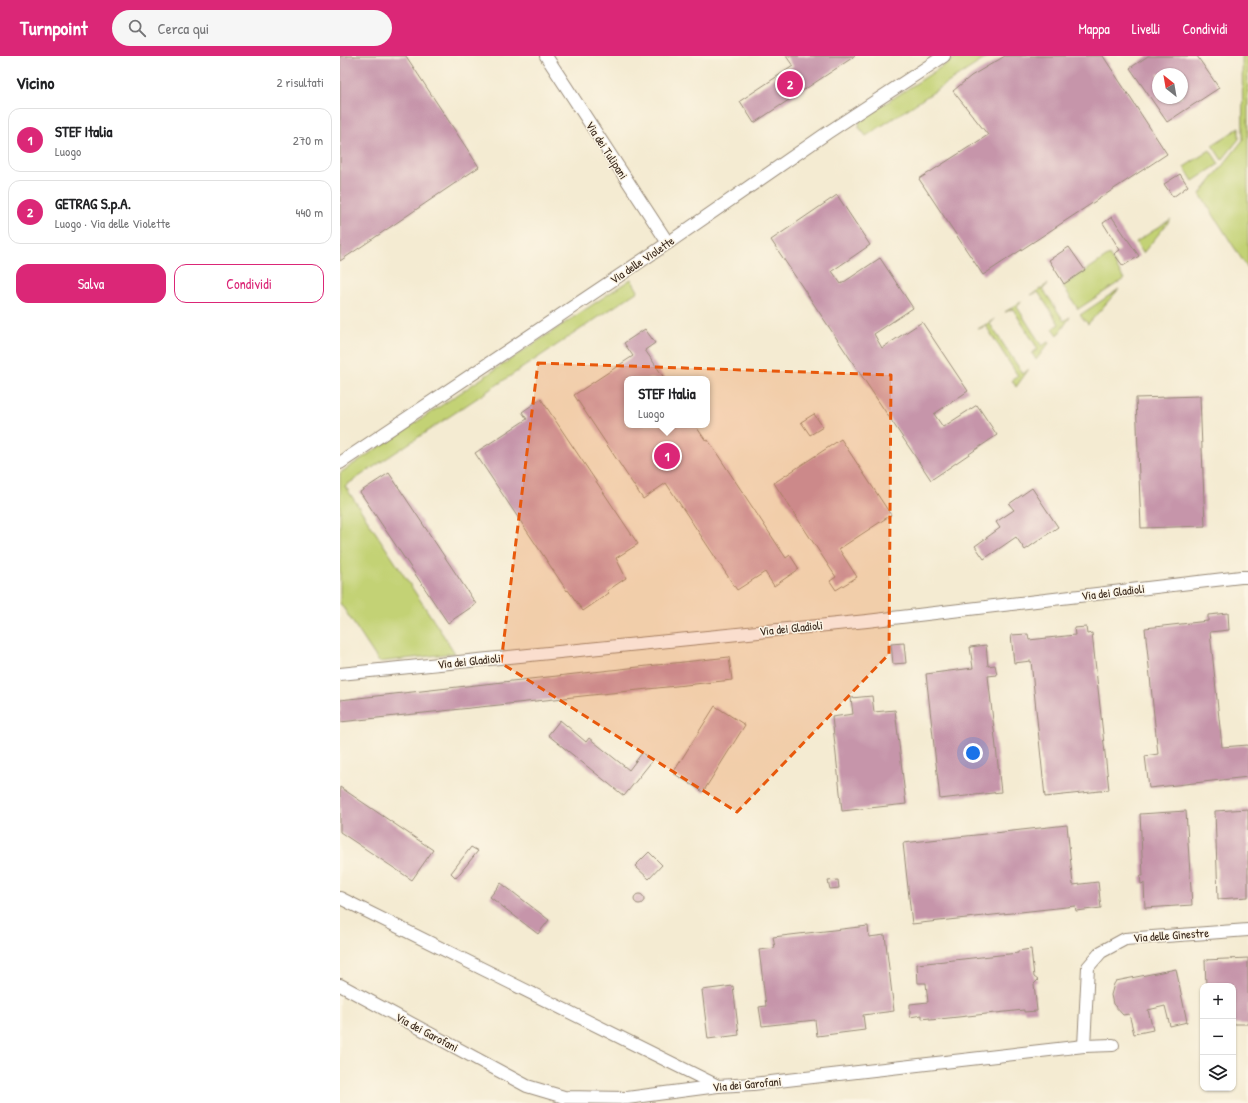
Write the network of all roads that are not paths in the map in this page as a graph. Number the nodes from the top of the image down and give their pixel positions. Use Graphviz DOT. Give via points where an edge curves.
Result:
graph roads {
  1 [pos="546,56"];
  2 [pos="944,56"];
  3 [pos="668,243"];
  4 [pos="340,463"];
  5 [pos="1246,576"];
  6 [pos="340,674"];
  7 [pos="340,898"];
  8 [pos="1248,930"];
  9 [pos="340,986"];
  10 [pos="1113,1045"];
  11 [pos="1084,1046"];
  12 [pos="718,1086"];
  1 -- 3 [label="street, Via dei Tulipani"];
  2 -- 3 [label="street, Via delle Violette"];
  3 -- 4 [label="street, Via delle Violette"];
  5 -- 6 [label="street, Via dei Gladioli" via="867,620"];
  7 -- 12 [label="street"];
  8 -- 11 [label="street, Via delle Ginestre" via="1125,938 1101,952 1088,967"];
  9 -- 12 [label="street, Via dei Garofani" via="527,1086 564,1098 627,1098"];
  10 -- 11 [label="street, Via dei Garofani"];
  11 -- 12 [label="street, Via dei Garofani"];
}
